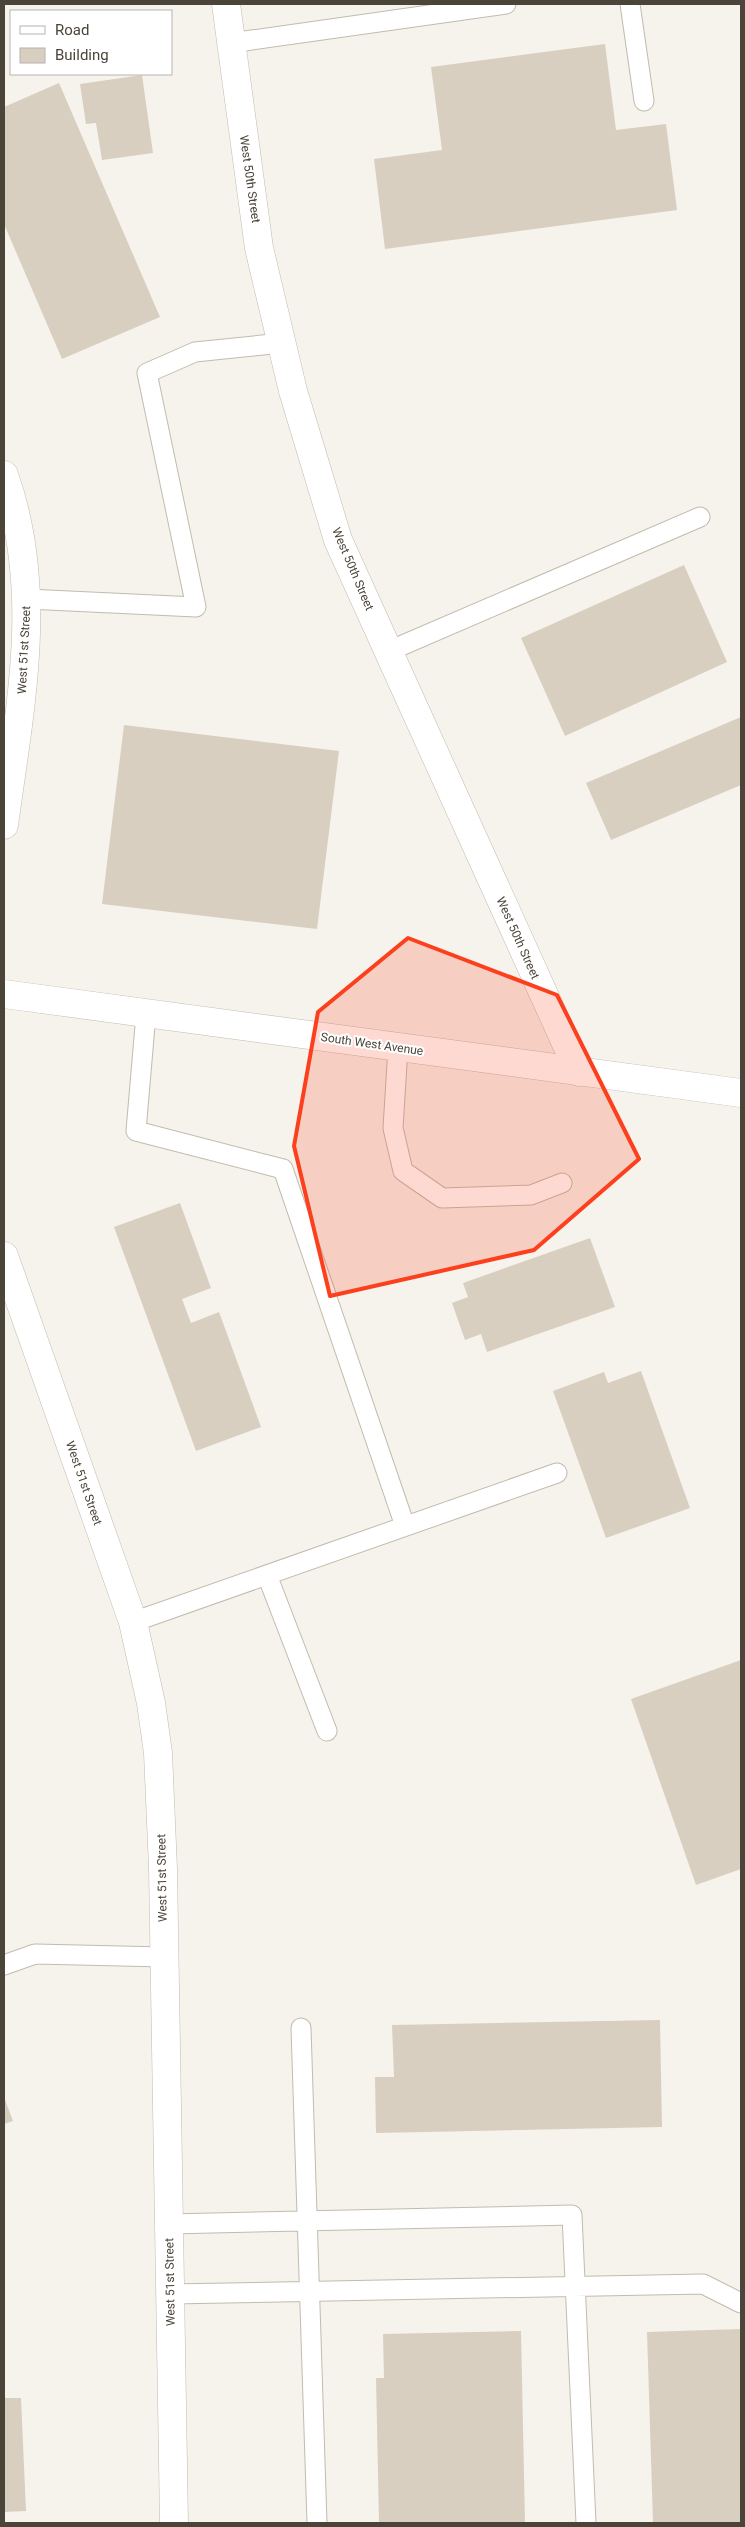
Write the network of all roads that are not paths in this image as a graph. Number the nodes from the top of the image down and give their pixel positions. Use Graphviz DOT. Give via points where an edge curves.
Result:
graph roads {
  1 [pos="226,4"];
  2 [pos="506,4"];
  3 [pos="630,4"];
  4 [pos="231,43"];
  5 [pos="644,101"];
  6 [pos="282,343"];
  7 [pos="4,476"];
  8 [pos="700,517"];
  9 [pos="26,599"];
  10 [pos="389,651"];
  11 [pos="11,723"];
  12 [pos="4,825"];
  13 [pos="4,994"];
  14 [pos="146,1014"];
  15 [pos="398,1048"];
  16 [pos="579,1072"];
  17 [pos="741,1093"];
  18 [pos="562,1183"];
  19 [pos="4,1256"];
  20 [pos="557,1473"];
  21 [pos="405,1526"];
  22 [pos="267,1575"];
  23 [pos="133,1622"];
  24 [pos="327,1731"];
  25 [pos="164,1957"];
  26 [pos="4,1965"];
  27 [pos="301,2028"];
  28 [pos="306,2221"];
  29 [pos="168,2224"];
  30 [pos="575,2285"];
  31 [pos="311,2291"];
  32 [pos="170,2294"];
  33 [pos="741,2304"];
  34 [pos="174,2523"];
  35 [pos="317,2523"];
  36 [pos="586,2523"];
  1 -- 4 [label="street, West 50th Street"];
  2 -- 4 [label="lane"];
  3 -- 5 [label="lane"];
  4 -- 6 [label="street, West 50th Street" via="259,248"];
  6 -- 9 [label="lane" via="195,352 147,373 196,607"];
  6 -- 10 [label="street, West 50th Street" via="293,392 338,540"];
  7 -- 9 [label="street, West 51st Street" via="19,530 27,582"];
  8 -- 10 [label="lane"];
  9 -- 11 [label="street, West 51st Street" via="23,686"];
  10 -- 16 [label="street, West 50th Street"];
  11 -- 12 [label="street, West 51st Street"];
  13 -- 14 [label="street, South West Avenue"];
  14 -- 15 [label="street, South West Avenue"];
  14 -- 21 [label="lane" via="136,1130 283,1169"];
  15 -- 16 [label="street, South West Avenue"];
  15 -- 18 [label="lane" via="393,1128 403,1171 442,1198 531,1195"];
  16 -- 17 [label="street, South West Avenue"];
  19 -- 23 [label="street, West 51st Street"];
  20 -- 21 [label="lane"];
  21 -- 22 [label="lane"];
  22 -- 23 [label="lane"];
  22 -- 24 [label="lane"];
  23 -- 25 [label="street, West 51st Street" via="158,1753"];
  25 -- 26 [label="lane" via="36,1954"];
  25 -- 29 [label="street, West 51st Street"];
  27 -- 28 [label="lane"];
  28 -- 29 [label="lane"];
  28 -- 30 [label="lane" via="572,2216"];
  28 -- 31 [label="lane"];
  29 -- 32 [label="street, West 51st Street"];
  30 -- 31 [label="lane"];
  30 -- 33 [label="lane" via="703,2284"];
  30 -- 36 [label="lane"];
  31 -- 32 [label="lane"];
  31 -- 35 [label="lane"];
  32 -- 34 [label="street, West 51st Street"];
}
